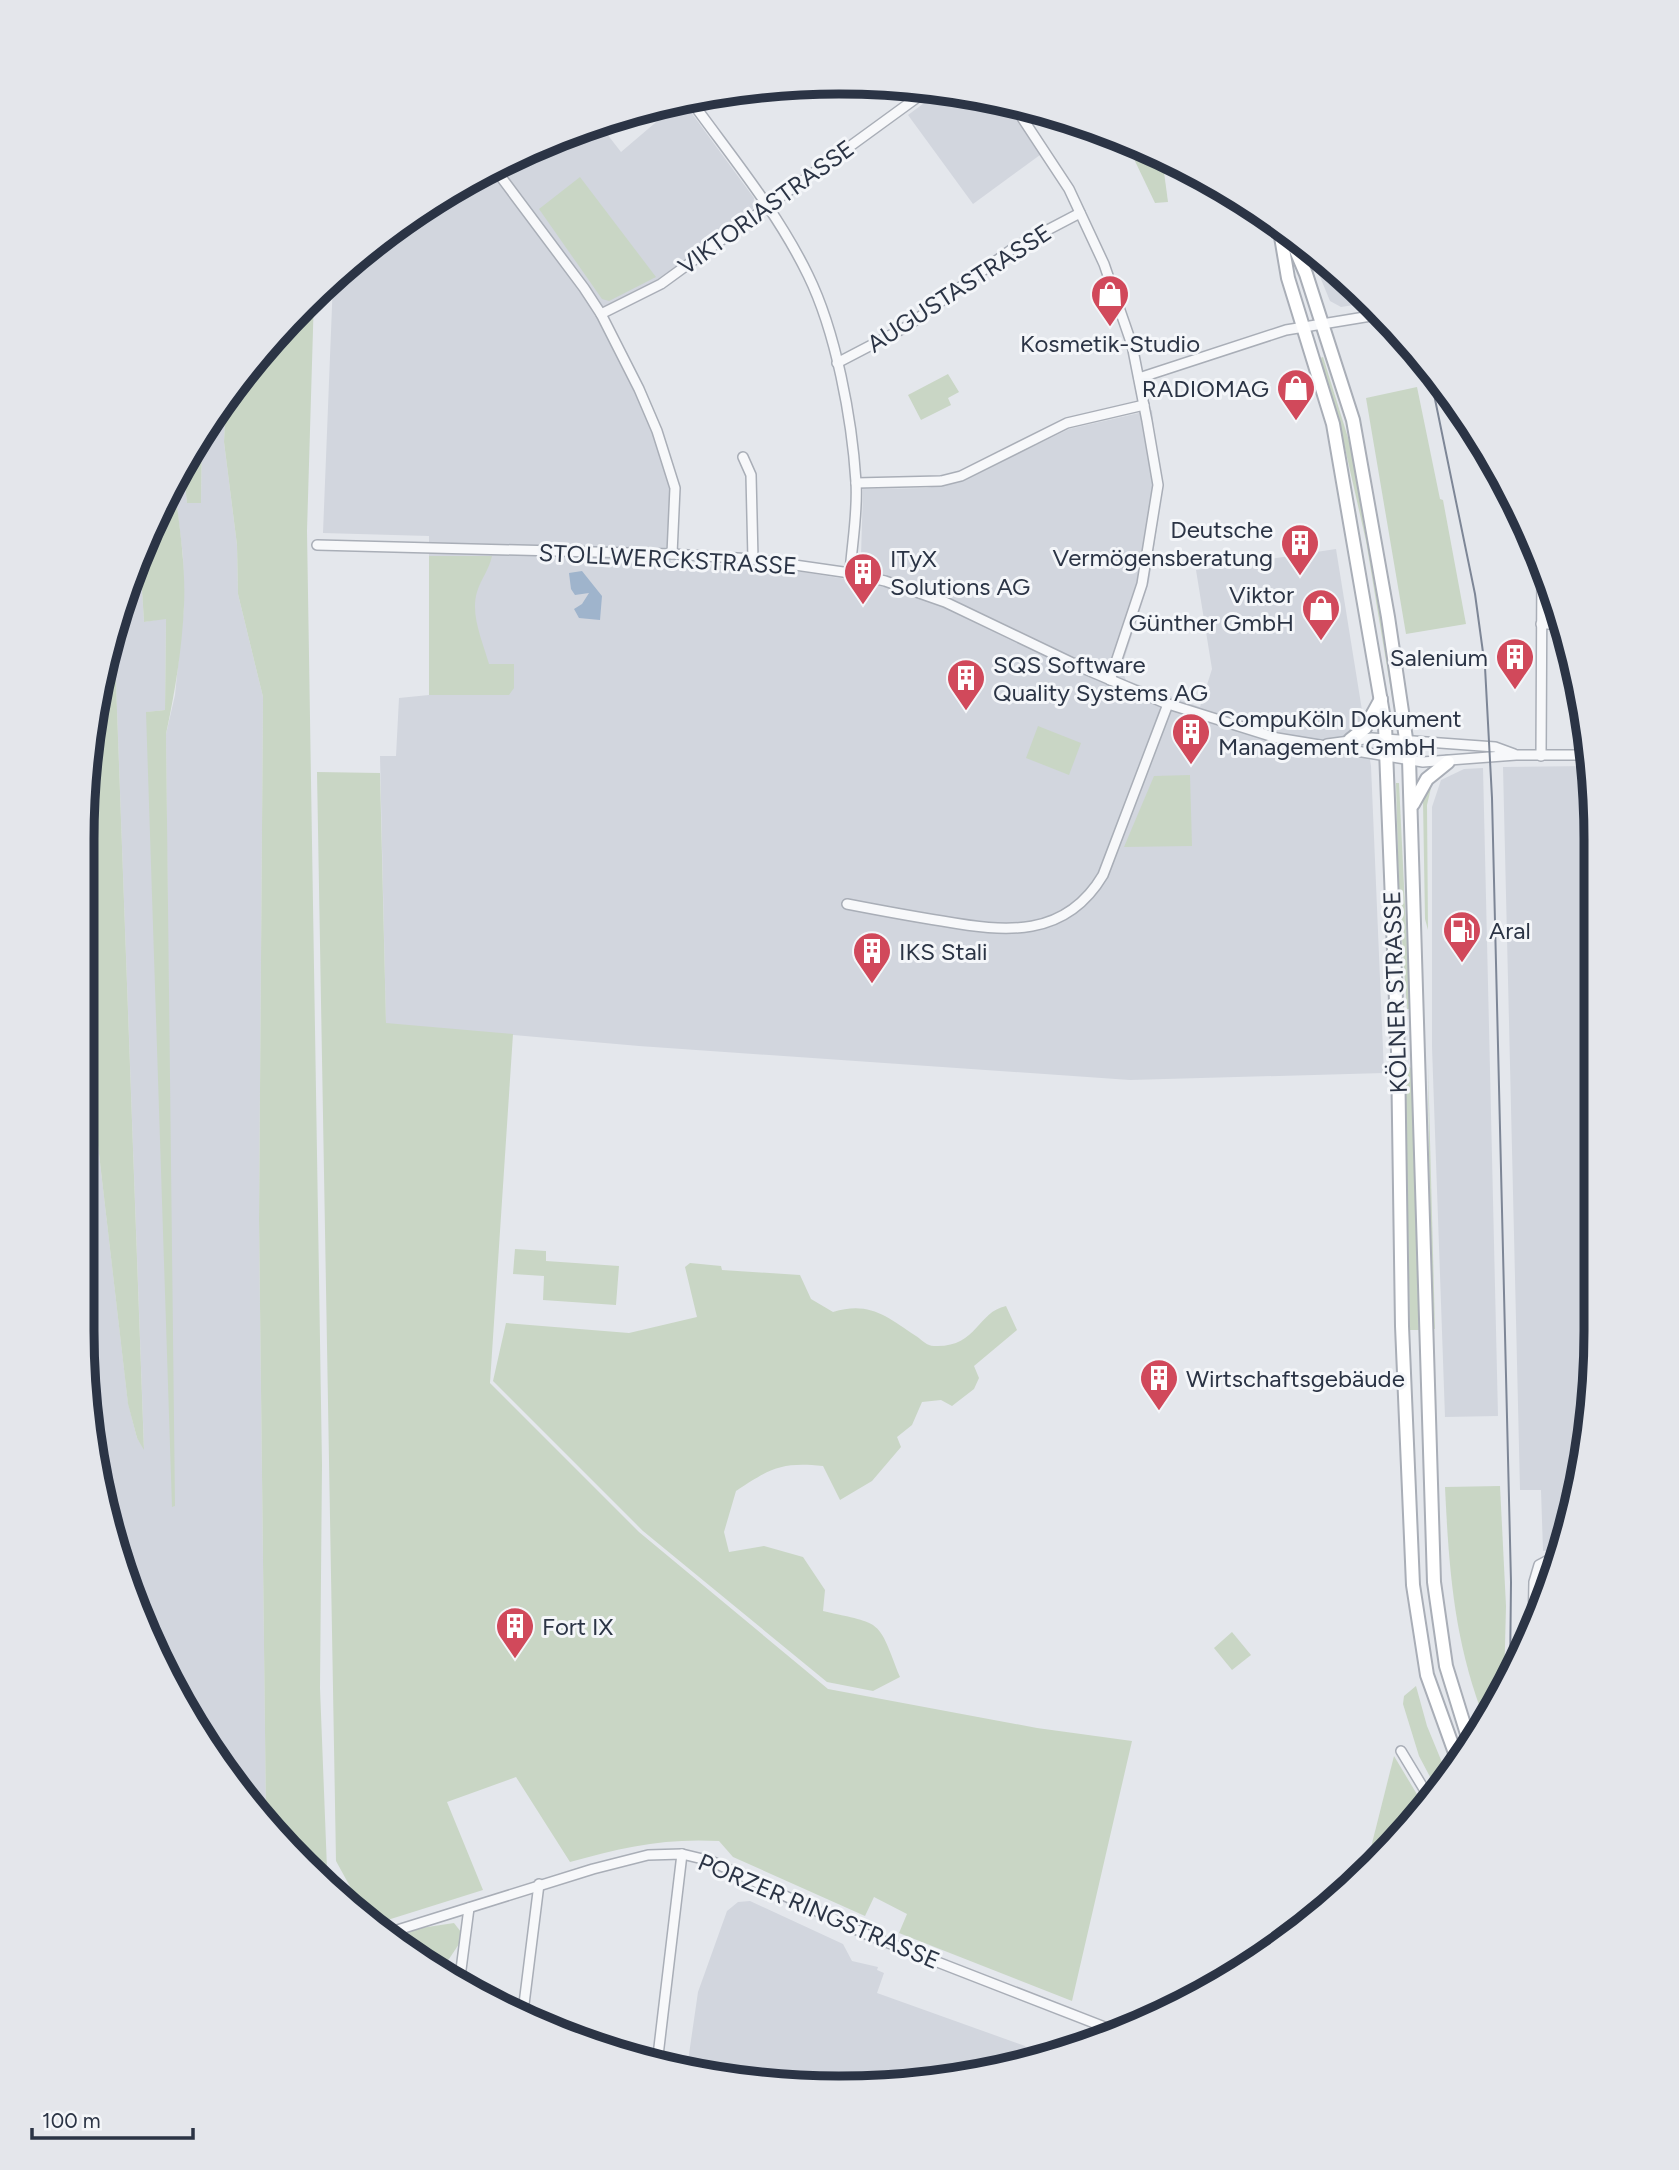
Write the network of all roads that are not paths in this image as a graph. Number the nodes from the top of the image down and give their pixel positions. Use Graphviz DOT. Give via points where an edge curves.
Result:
graph roads {
  1 [pos="915,99"];
  2 [pos="697,109"];
  3 [pos="1022,118"];
  4 [pos="500,176"];
  5 [pos="768,207"];
  6 [pos="1080,213"];
  7 [pos="1282,240"];
  8 [pos="1296,250"];
  9 [pos="601,314"];
  10 [pos="1369,316"];
  11 [pos="1321,322"];
  12 [pos="1303,326"];
  13 [pos="837,363"];
  14 [pos="1139,378"];
  15 [pos="1144,405"];
  16 [pos="743,457"];
  17 [pos="856,483"];
  18 [pos="317,545"];
  19 [pos="672,554"];
  20 [pos="753,559"];
  21 [pos="850,573"];
  22 [pos="1542,591"];
  23 [pos="1541,624"];
  24 [pos="1552,624"];
  25 [pos="1110,680"];
  26 [pos="1381,699"];
  27 [pos="1168,704"];
  28 [pos="1350,740"];
  29 [pos="1386,740"];
  30 [pos="1406,741"];
  31 [pos="1321,745"];
  32 [pos="1516,755"];
  33 [pos="1579,755"];
  34 [pos="1388,756"];
  35 [pos="1541,756"];
  36 [pos="1409,759"];
  37 [pos="1448,761"];
  38 [pos="1411,807"];
  39 [pos="847,904"];
  40 [pos="1418,1041"];
  41 [pos="1398,1042"];
  42 [pos="1548,1560"];
  43 [pos="1534,1601"];
  44 [pos="1467,1731"];
  45 [pos="1401,1751"];
  46 [pos="1454,1751"];
  47 [pos="1425,1791"];
  48 [pos="682,1854"];
  49 [pos="538,1884"];
  50 [pos="469,1908"];
  51 [pos="397,1930"];
  52 [pos="461,1972"];
  53 [pos="524,2005"];
  54 [pos="1104,2027"];
  55 [pos="658,2053"];
  1 -- 5 [label="street, VIKTORIASTRASSE"];
  2 -- 5 [label="street"];
  3 -- 6 [label="street"];
  4 -- 9 [label="street"];
  5 -- 9 [label="street, VIKTORIASTRASSE" via="661,284"];
  5 -- 13 [label="street" via="809,276"];
  6 -- 13 [label="street, AUGUSTASTRASSE" via="1015,247 906,327"];
  6 -- 14 [label="street" via="1118,302"];
  7 -- 12 [label="main road, KÖLNER STRASSE"];
  8 -- 11 [label="main road, KÖLNER STRASSE"];
  9 -- 19 [label="street" via="652,420 675,488"];
  10 -- 11 [label="street"];
  11 -- 12 [label="street"];
  11 -- 30 [label="main road, KÖLNER STRASSE" via="1353,420 1363,468"];
  12 -- 14 [label="street"];
  12 -- 26 [label="main road, KÖLNER STRASSE" via="1333,424"];
  13 -- 17 [label="street"];
  14 -- 15 [label="street"];
  15 -- 17 [label="street" via="1068,423 961,476 941,481"];
  15 -- 25 [label="street" via="1158,485 1142,584"];
  16 -- 20 [label="street" via="751,475"];
  17 -- 21 [label="street"];
  18 -- 19 [label="street, STOLLWERCKSTRASSE"];
  19 -- 20 [label="street, STOLLWERCKSTRASSE"];
  20 -- 21 [label="street, STOLLWERCKSTRASSE"];
  21 -- 25 [label="street, STOLLWERCKSTRASSE" via="945,602"];
  22 -- 23 [label="street"];
  23 -- 24 [label="street"];
  23 -- 35 [label="street"];
  25 -- 27 [label="street, STOLLWERCKSTRASSE"];
  26 -- 28 [label="main road" via="1368,724"];
  26 -- 29 [label="main road, KÖLNER STRASSE"];
  27 -- 31 [label="street, STOLLWERCKSTRASSE" via="1277,738"];
  27 -- 39 [label="street" via="1103,875 1088,896 1062,915 1029,928 1000,929"];
  28 -- 29 [label="street, STOLLWERCKSTRASSE"];
  28 -- 31 [label="street, STOLLWERCKSTRASSE"];
  29 -- 30 [label="street, STOLLWERCKSTRASSE"];
  29 -- 34 [label="main road, KÖLNER STRASSE"];
  30 -- 32 [label="street, STOLLWERCKSTRASSE" via="1495,747"];
  30 -- 36 [label="main road, KÖLNER STRASSE"];
  31 -- 34 [label="street, STOLLWERCKSTRASSE"];
  32 -- 35 [label="street"];
  32 -- 37 [label="street, STOLLWERCKSTRASSE"];
  33 -- 35 [label="street"];
  34 -- 36 [label="street, STOLLWERCKSTRASSE"];
  34 -- 41 [label="main road, KÖLNER STRASSE"];
  36 -- 37 [label="street, STOLLWERCKSTRASSE"];
  36 -- 38 [label="main road, KÖLNER STRASSE"];
  37 -- 38 [label="main road" via="1427,779"];
  38 -- 40 [label="main road, KÖLNER STRASSE"];
  40 -- 41 [label="main road"];
  40 -- 44 [label="main road, KÖLNER STRASSE" via="1434,1582 1446,1665"];
  41 -- 46 [label="main road, KÖLNER STRASSE" via="1402,1326 1413,1585 1427,1675"];
  42 -- 43 [label="street" via="1539,1565"];
  45 -- 47 [label="street"];
  48 -- 49 [label="street, PORZER RINGSTRASSE" via="648,1856"];
  48 -- 54 [label="street, PORZER RINGSTRASSE" via="711,1861 892,1944"];
  48 -- 55 [label="street"];
  49 -- 50 [label="street, PORZER RINGSTRASSE"];
  49 -- 53 [label="street"];
  50 -- 51 [label="street, PORZER RINGSTRASSE"];
  50 -- 52 [label="street"];
}
